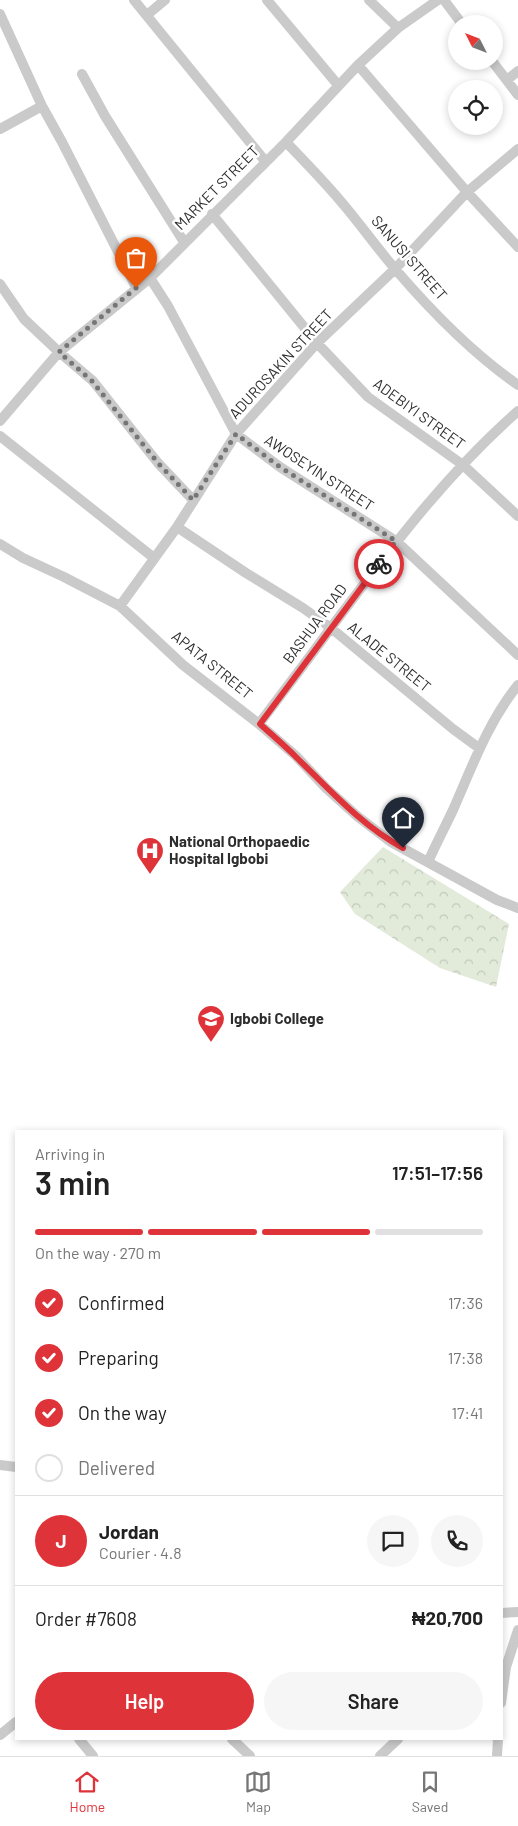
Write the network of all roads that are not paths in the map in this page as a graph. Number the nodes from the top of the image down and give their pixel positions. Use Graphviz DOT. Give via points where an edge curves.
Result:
graph roads {
  1 [pos="134,0"];
  2 [pos="165,0"];
  3 [pos="267,0"];
  4 [pos="369,0"];
  5 [pos="438,0"];
  6 [pos="444,0"];
  7 [pos="0,14"];
  8 [pos="147,15"];
  9 [pos="455,15"];
  10 [pos="398,28"];
  11 [pos="358,65"];
  12 [pos="499,70"];
  13 [pos="518,72"];
  14 [pos="82,74"];
  15 [pos="506,80"];
  16 [pos="338,85"];
  17 [pos="518,95"];
  18 [pos="42,106"];
  19 [pos="0,128"];
  20 [pos="286,142"];
  21 [pos="518,149"];
  22 [pos="264,161"];
  23 [pos="467,192"];
  24 [pos="212,214"];
  25 [pos="184,242"];
  26 [pos="518,247"];
  27 [pos="396,270"];
  28 [pos="150,278"];
  29 [pos="0,284"];
  30 [pos="136,288"];
  31 [pos="317,343"];
  32 [pos="59,352"];
  33 [pos="518,385"];
  34 [pos="518,411"];
  35 [pos="0,421"];
  36 [pos="236,434"];
  37 [pos="0,436"];
  38 [pos="463,465"];
  39 [pos="193,500"];
  40 [pos="518,516"];
  41 [pos="177,527"];
  42 [pos="396,541"];
  43 [pos="0,544"];
  44 [pos="154,558"];
  45 [pos="120,606"];
  46 [pos="331,628"];
  47 [pos="518,655"];
  48 [pos="518,685"];
  49 [pos="260,724"];
  50 [pos="479,748"];
  51 [pos="428,862"];
  52 [pos="518,908"];
  53 [pos="0,1465"];
  54 [pos="15,1466"];
  55 [pos="518,1612"];
  56 [pos="503,1613"];
  57 [pos="518,1630"];
  58 [pos="503,1689"];
  59 [pos="15,1723"];
  60 [pos="0,1735"];
  61 [pos="80,1740"];
  62 [pos="233,1740"];
  63 [pos="397,1740"];
  64 [pos="498,1740"];
  65 [pos="93,1756"];
  66 [pos="250,1756"];
  67 [pos="380,1756"];
  68 [pos="497,1756"];
  1 -- 8 [label="street"];
  2 -- 8 [label="street"];
  3 -- 16 [label="street"];
  4 -- 10 [label="street"];
  5 -- 10 [label="street, MARKET STREET"];
  6 -- 9 [label="street"];
  7 -- 18 [label="street"];
  8 -- 22 [label="street"];
  10 -- 11 [label="street, MARKET STREET"];
  11 -- 16 [label="street, MARKET STREET"];
  11 -- 23 [label="street"];
  12 -- 15 [label="street"];
  13 -- 15 [label="street"];
  14 -- 25 [label="street"];
  15 -- 17 [label="street"];
  16 -- 20 [label="street, MARKET STREET"];
  18 -- 19 [label="street"];
  18 -- 30 [label="street"];
  20 -- 22 [label="street, MARKET STREET"];
  20 -- 27 [label="street, SANUSI STREET" via="342,203"];
  21 -- 23 [label="street, ADUROSAKIN STREET"];
  22 -- 24 [label="street, MARKET STREET"];
  23 -- 26 [label="street"];
  23 -- 27 [label="street, ADUROSAKIN STREET"];
  24 -- 25 [label="street, MARKET STREET"];
  24 -- 31 [label="street, ADEBIYI STREET"];
  25 -- 28 [label="street, MARKET STREET"];
  27 -- 31 [label="street, ADUROSAKIN STREET"];
  27 -- 33 [label="street, SANUSI STREET" via="468,345"];
  28 -- 30 [label="street, MARKET STREET"];
  28 -- 36 [label="street, AWOSEYIN STREET"];
  29 -- 32 [label="street" via="24,319"];
  30 -- 32 [label="street, MARKET STREET"];
  31 -- 36 [label="street, ADUROSAKIN STREET"];
  31 -- 38 [label="street, ADEBIYI STREET" via="368,397"];
  32 -- 35 [label="street, MARKET STREET"];
  32 -- 39 [label="street" via="92,381 158,463"];
  34 -- 38 [label="street, BASHUA ROAD"];
  36 -- 39 [label="street, ADUROSAKIN STREET"];
  36 -- 42 [label="street, AWOSEYIN STREET" via="280,467"];
  37 -- 44 [label="street"];
  38 -- 40 [label="street, ADEBIYI STREET"];
  38 -- 42 [label="street, BASHUA ROAD"];
  39 -- 41 [label="street, ADUROSAKIN STREET"];
  41 -- 44 [label="street, ADUROSAKIN STREET"];
  41 -- 46 [label="street, ALADE STREET"];
  42 -- 46 [label="street, BASHUA ROAD"];
  42 -- 47 [label="street, AWOSEYIN STREET"];
  43 -- 45 [label="street, APATA STREET"];
  44 -- 45 [label="street, ADUROSAKIN STREET"];
  45 -- 49 [label="street, APATA STREET" via="184,665"];
  46 -- 49 [label="street, BASHUA ROAD"];
  46 -- 50 [label="street, ALADE STREET"];
  48 -- 50 [label="street"];
  49 -- 51 [label="street, APATA STREET" via="357,816 391,842"];
  50 -- 51 [label="street"];
  51 -- 52 [label="street, APATA STREET" via="496,900"];
  53 -- 54 [label="street"];
  55 -- 56 [label="street"];
  57 -- 58 [label="street"];
  59 -- 60 [label="street"];
  61 -- 65 [label="street"];
  62 -- 66 [label="street"];
  63 -- 67 [label="street"];
  64 -- 68 [label="street"];
}
